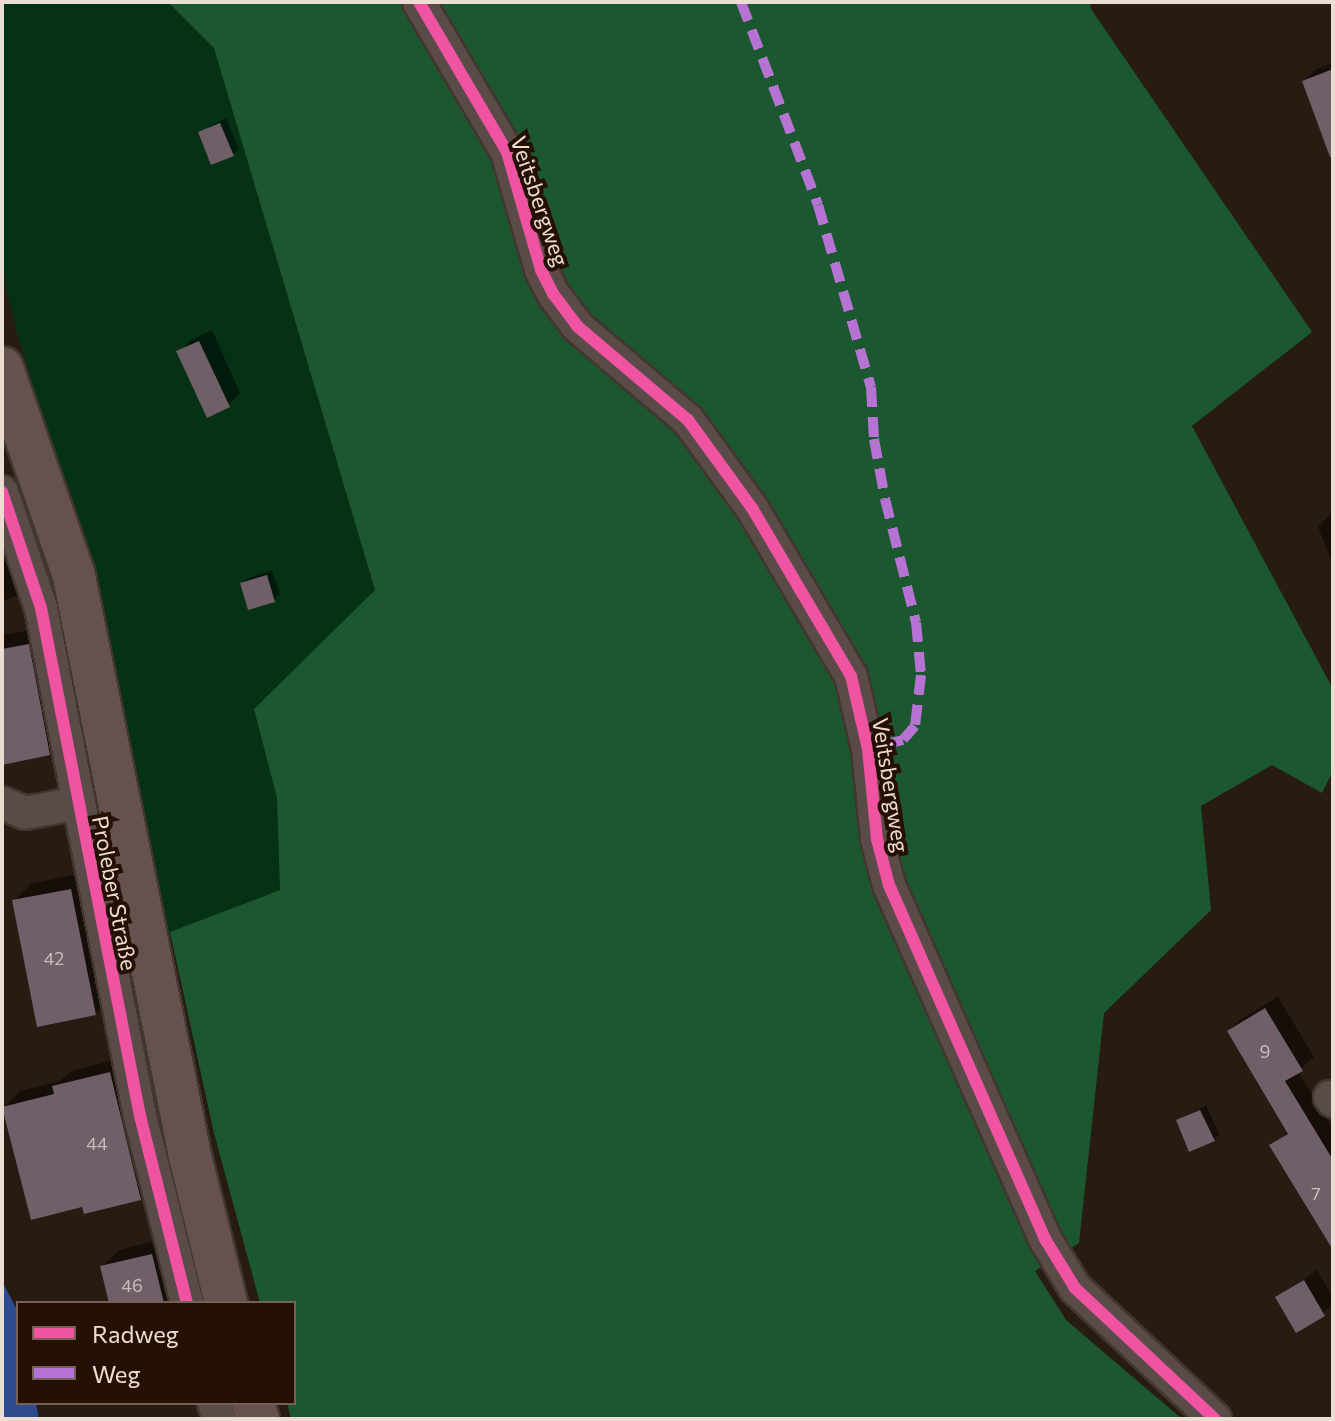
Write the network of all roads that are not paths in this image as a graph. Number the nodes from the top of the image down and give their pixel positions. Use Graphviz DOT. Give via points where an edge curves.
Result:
graph roads {
  1 [pos="419,2"];
  2 [pos="2,368"];
  3 [pos="2,492"];
  4 [pos="2,803"];
  5 [pos="78,803"];
  6 [pos="186,1301"];
  7 [pos="226,1301"];
  8 [pos="1215,1419"];
  1 -- 8 [label="street, Veitsbergweg" via="507,152 541,270 554,295 586,335 688,420 752,508 851,676 889,885 1045,1239 1075,1288"];
  2 -- 7 [label="main road, Proleber Straße" via="74,576 190,1156"];
  3 -- 5 [label="street, Proleber Straße" via="41,608"];
  4 -- 5 [label="street" via="25,813"];
  5 -- 6 [label="street, Proleber Straße" via="140,1116"];
}
